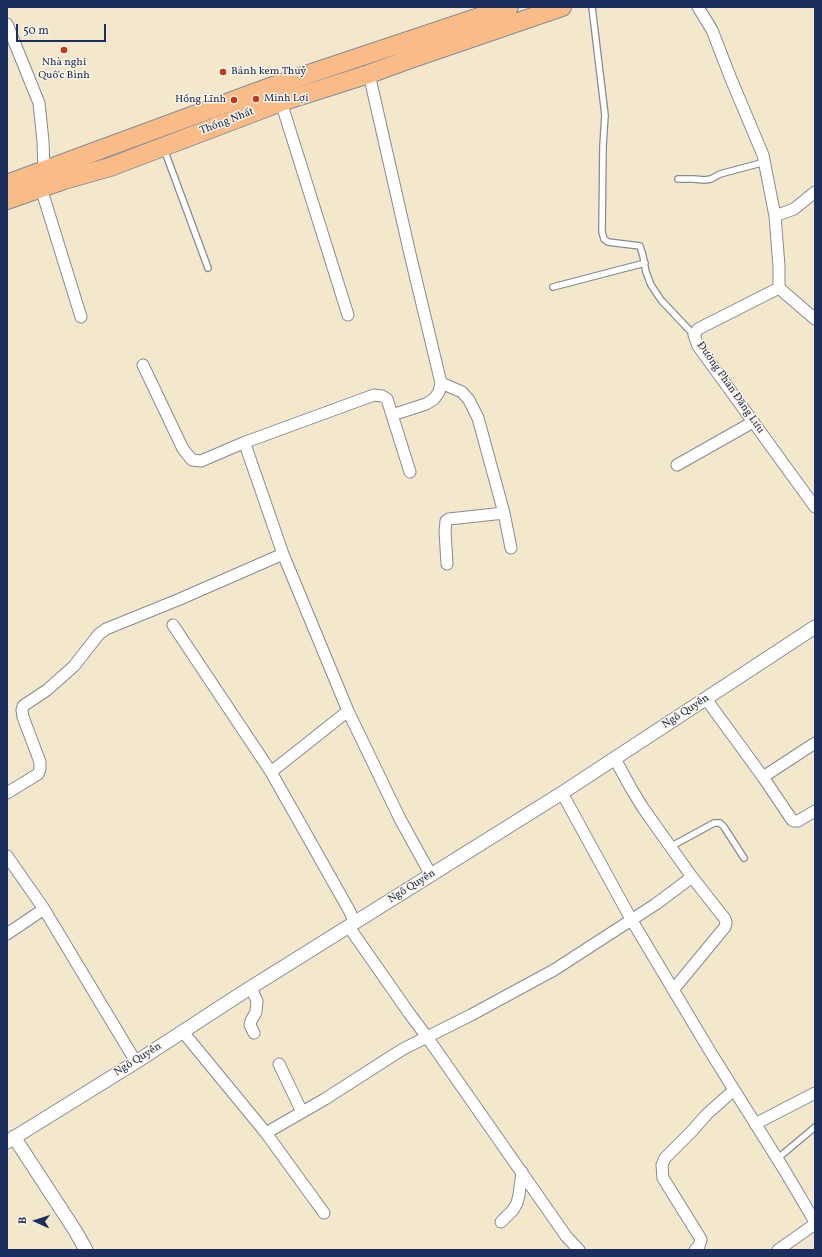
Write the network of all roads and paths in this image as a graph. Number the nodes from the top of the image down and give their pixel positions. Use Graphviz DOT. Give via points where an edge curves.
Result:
graph roads {
  1 [pos="509,7"];
  2 [pos="562,7"];
  3 [pos="592,7"];
  4 [pos="698,7"];
  5 [pos="473,12"];
  6 [pos="7,24"];
  7 [pos="404,42"];
  8 [pos="410,59"];
  9 [pos="369,74"];
  10 [pos="282,102"];
  11 [pos="164,147"];
  12 [pos="765,162"];
  13 [pos="52,176"];
  14 [pos="678,179"];
  15 [pos="7,184"];
  16 [pos="815,192"];
  17 [pos="7,200"];
  18 [pos="774,216"];
  19 [pos="644,263"];
  20 [pos="208,268"];
  21 [pos="553,287"];
  22 [pos="779,288"];
  23 [pos="348,316"];
  24 [pos="81,317"];
  25 [pos="815,319"];
  26 [pos="694,335"];
  27 [pos="143,365"];
  28 [pos="441,382"];
  29 [pos="392,415"];
  30 [pos="753,422"];
  31 [pos="243,443"];
  32 [pos="677,465"];
  33 [pos="410,472"];
  34 [pos="815,507"];
  35 [pos="504,513"];
  36 [pos="511,548"];
  37 [pos="283,554"];
  38 [pos="447,564"];
  39 [pos="173,625"];
  40 [pos="815,627"];
  41 [pos="706,699"];
  42 [pos="348,711"];
  43 [pos="815,743"];
  44 [pos="615,759"];
  45 [pos="271,772"];
  46 [pos="763,777"];
  47 [pos="7,793"];
  48 [pos="562,793"];
  49 [pos="815,811"];
  50 [pos="670,847"];
  51 [pos="7,856"];
  52 [pos="744,858"];
  53 [pos="431,875"];
  54 [pos="692,877"];
  55 [pos="44,909"];
  56 [pos="631,920"];
  57 [pos="352,925"];
  58 [pos="7,934"];
  59 [pos="251,988"];
  60 [pos="673,990"];
  61 [pos="182,1032"];
  62 [pos="254,1033"];
  63 [pos="427,1037"];
  64 [pos="136,1062"];
  65 [pos="279,1064"];
  66 [pos="734,1090"];
  67 [pos="815,1093"];
  68 [pos="302,1112"];
  69 [pos="755,1124"];
  70 [pos="815,1127"];
  71 [pos="266,1133"];
  72 [pos="10,1137"];
  73 [pos="778,1159"];
  74 [pos="522,1172"];
  75 [pos="324,1213"];
  76 [pos="501,1222"];
  77 [pos="815,1223"];
  78 [pos="86,1250"];
  79 [pos="579,1250"];
  80 [pos="694,1250"];
  81 [pos="778,1250"];
  1 -- 5 [label="highway, Thống Nhất"];
  2 -- 8 [label="highway, Thống Nhất"];
  3 -- 19 [label="lane" via="606,115 602,232 608,242 640,246"];
  4 -- 12 [label="street" via="712,30"];
  5 -- 7 [label="highway, Thống Nhất"];
  6 -- 13 [label="street" via="39,103 43,141"];
  7 -- 8 [label="highway"];
  7 -- 13 [label="highway, Thống Nhất" via="273,86"];
  8 -- 9 [label="highway, Thống Nhất"];
  9 -- 10 [label="highway, Thống Nhất"];
  9 -- 28 [label="street"];
  10 -- 11 [label="highway, Thống Nhất"];
  10 -- 23 [label="street"];
  11 -- 13 [label="highway, Thống Nhất" via="110,167"];
  11 -- 20 [label="lane"];
  12 -- 14 [label="lane" via="720,174 711,179"];
  12 -- 18 [label="street"];
  13 -- 15 [label="highway, Thống Nhất"];
  13 -- 17 [label="highway, Thống Nhất"];
  13 -- 24 [label="street"];
  16 -- 18 [label="street" via="794,209"];
  18 -- 22 [label="street"];
  19 -- 21 [label="lane"];
  19 -- 26 [label="lane" via="651,285 661,300"];
  22 -- 25 [label="street"];
  22 -- 26 [label="street, Đường Phan Đăng Lưu" via="698,330"];
  26 -- 30 [label="street, Đường Phan Đăng Lưu" via="698,346"];
  27 -- 31 [label="street" via="184,450 192,460 201,461"];
  28 -- 29 [label="street" via="434,399"];
  28 -- 35 [label="street" via="462,392 478,418"];
  29 -- 31 [label="street" via="387,399 374,395"];
  29 -- 33 [label="street"];
  30 -- 32 [label="street"];
  30 -- 34 [label="street, Đường Phan Đăng Lưu"];
  31 -- 37 [label="street"];
  35 -- 36 [label="street"];
  35 -- 38 [label="street" via="446,521"];
  37 -- 42 [label="street"];
  37 -- 47 [label="street" via="99,634 74,666 47,690 23,706 23,717 40,762 40,769 38,774"];
  39 -- 45 [label="street"];
  40 -- 41 [label="street, Ngô Quyền"];
  41 -- 44 [label="street, Ngô Quyền"];
  41 -- 46 [label="street"];
  42 -- 45 [label="street"];
  42 -- 53 [label="street" via="400,819"];
  43 -- 46 [label="street"];
  44 -- 48 [label="street, Ngô Quyền"];
  44 -- 50 [label="street" via="639,802"];
  45 -- 57 [label="street" via="349,910"];
  46 -- 49 [label="street" via="792,820 798,820"];
  48 -- 53 [label="street, Ngô Quyền"];
  48 -- 56 [label="street"];
  50 -- 52 [label="lane" via="714,823 724,827"];
  50 -- 54 [label="street"];
  51 -- 55 [label="street"];
  53 -- 57 [label="street, Ngô Quyền"];
  54 -- 56 [label="street"];
  54 -- 60 [label="street" via="726,922 725,927"];
  55 -- 58 [label="street"];
  55 -- 64 [label="street"];
  56 -- 60 [label="street"];
  56 -- 63 [label="street" via="554,970"];
  57 -- 59 [label="street, Ngô Quyền"];
  57 -- 63 [label="street"];
  59 -- 61 [label="street, Ngô Quyền"];
  59 -- 62 [label="street" via="257,1002 256,1012 250,1021"];
  60 -- 66 [label="street"];
  61 -- 64 [label="street, Ngô Quyền"];
  61 -- 71 [label="street"];
  63 -- 68 [label="street" via="403,1049"];
  63 -- 74 [label="street"];
  64 -- 72 [label="street, Ngô Quyền"];
  65 -- 68 [label="street"];
  66 -- 69 [label="street"];
  66 -- 80 [label="street" via="707,1114 665,1158 662,1165 663,1178 700,1236 701,1240"];
  67 -- 69 [label="street"];
  68 -- 71 [label="street"];
  69 -- 73 [label="street"];
  70 -- 73 [label="lane"];
  71 -- 75 [label="street"];
  72 -- 78 [label="street"];
  73 -- 77 [label="street"];
  74 -- 76 [label="street" via="517,1203"];
  74 -- 79 [label="street" via="566,1236"];
  77 -- 81 [label="street"];
}
